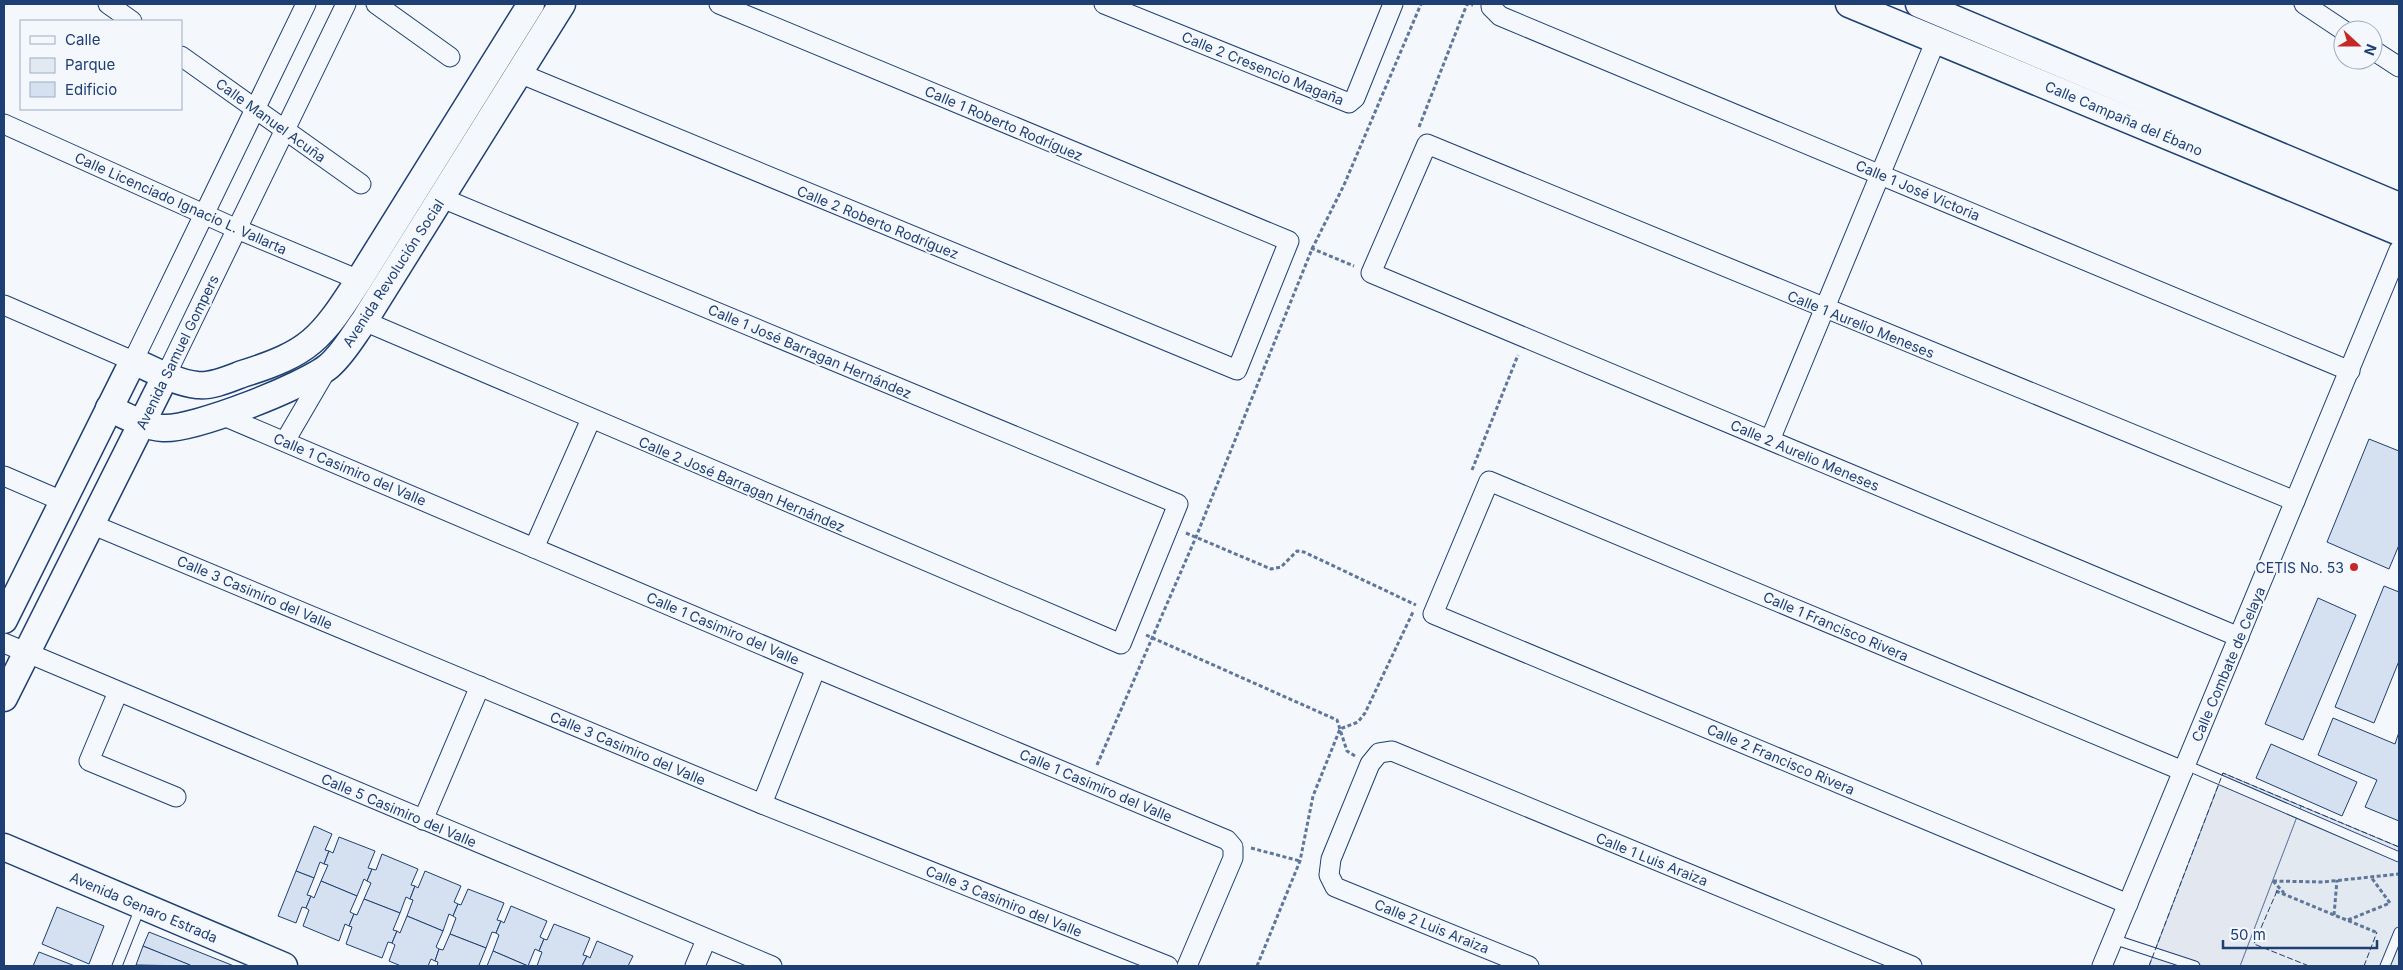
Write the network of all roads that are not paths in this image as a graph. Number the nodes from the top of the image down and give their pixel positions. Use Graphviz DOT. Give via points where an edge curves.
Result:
graph roads {
  1 [pos="108,4"];
  2 [pos="306,4"];
  3 [pos="346,4"];
  4 [pos="376,4"];
  5 [pos="531,4"];
  6 [pos="562,4"];
  7 [pos="718,4"];
  8 [pos="1104,4"];
  9 [pos="1393,4"];
  10 [pos="1491,4"];
  11 [pos="1849,4"];
  12 [pos="2304,4"];
  13 [pos="1935,7"];
  14 [pos="131,20"];
  15 [pos="2333,23"];
  16 [pos="1936,40"];
  17 [pos="182,57"];
  18 [pos="450,57"];
  19 [pos="2383,57"];
  20 [pos="2399,67"];
  21 [pos="519,73"];
  22 [pos="255,108"];
  23 [pos="4,124"];
  24 [pos="286,130"];
  25 [pos="1880,174"];
  26 [pos="361,184"];
  27 [pos="442,198"];
  28 [pos="2399,206"];
  29 [pos="204,215"];
  30 [pos="237,229"];
  31 [pos="2399,232"];
  32 [pos="2399,250"];
  33 [pos="1371,273"];
  34 [pos="359,280"];
  35 [pos="4,305"];
  36 [pos="1824,309"];
  37 [pos="364,321"];
  38 [pos="133,361"];
  39 [pos="329,366"];
  40 [pos="1237,370"];
  41 [pos="2350,371"];
  42 [pos="166,375"];
  43 [pos="109,408"];
  44 [pos="220,414"];
  45 [pos="591,420"];
  46 [pos="143,423"];
  47 [pos="1770,440"];
  48 [pos="285,441"];
  49 [pos="4,476"];
  50 [pos="62,501"];
  51 [pos="2295,501"];
  52 [pos="91,524"];
  53 [pos="1169,526"];
  54 [pos="534,548"];
  55 [pos="1433,614"];
  56 [pos="4,620"];
  57 [pos="2239,637"];
  58 [pos="15,648"];
  59 [pos="816,668"];
  60 [pos="480,686"];
  61 [pos="118,692"];
  62 [pos="4,698"];
  63 [pos="2184,768"];
  64 [pos="176,798"];
  65 [pos="762,804"];
  66 [pos="422,820"];
  67 [pos="4,847"];
  68 [pos="2399,856"];
  69 [pos="1335,887"];
  70 [pos="2128,904"];
  71 [pos="141,905"];
  72 [pos="2399,932"];
  73 [pos="2113,939"];
  74 [pos="706,940"];
  75 [pos="276,965"];
  76 [pos="117,966"];
  77 [pos="695,966"];
  78 [pos="772,966"];
  79 [pos="1168,966"];
  80 [pos="1187,966"];
  81 [pos="1529,966"];
  82 [pos="1912,966"];
  83 [pos="2102,966"];
  84 [pos="2195,966"];
  85 [pos="2385,966"];
  1 -- 14 [label="street"];
  2 -- 22 [label="street"];
  3 -- 24 [label="street, Avenida Samuel Gompers"];
  4 -- 18 [label="street"];
  5 -- 34 [label="street, Avenida Revolución Social"];
  6 -- 21 [label="street, Avenida Revolución Social"];
  7 -- 40 [label="street, Calle 1 Roberto Rodríguez" via="1289,241"];
  8 -- 9 [label="street, Calle 2 Cresencio Magaña" via="1348,102 1356,98"];
  10 -- 25 [label="street, Calle 1 José Victoria" via="1500,16"];
  11 -- 16 [label="street, Calle Campaña del Ébano"];
  12 -- 15 [label="street"];
  13 -- 28 [label="street, Calle Campaña del Ébano"];
  16 -- 25 [label="street"];
  16 -- 31 [label="street, Calle Campaña del Ébano"];
  17 -- 22 [label="street, Calle Manuel Acuña"];
  19 -- 20 [label="street"];
  21 -- 27 [label="street, Avenida Revolución Social"];
  21 -- 40 [label="street, Calle 2 Roberto Rodríguez"];
  22 -- 24 [label="street, Calle Manuel Acuña"];
  22 -- 29 [label="street"];
  23 -- 29 [label="street, Calle Licenciado Ignacio L. Vallarta"];
  24 -- 26 [label="street, Calle Manuel Acuña"];
  24 -- 30 [label="street, Avenida Samuel Gompers"];
  25 -- 36 [label="street"];
  25 -- 41 [label="street, Calle 1 José Victoria"];
  27 -- 37 [label="street, Avenida Revolución Social"];
  27 -- 53 [label="street, Calle 1 José Barragan Hernández" via="1178,504"];
  29 -- 30 [label="street, Calle Licenciado Ignacio L. Vallarta"];
  29 -- 38 [label="street"];
  30 -- 34 [label="street, Calle Licenciado Ignacio L. Vallarta"];
  30 -- 42 [label="street, Avenida Samuel Gompers"];
  32 -- 41 [label="street, Calle Combate de Celaya"];
  33 -- 36 [label="street, Calle 1 Aurelio Meneses" via="1427,144"];
  33 -- 47 [label="street, Calle 2 Aurelio Meneses"];
  34 -- 42 [label="street, Avenida Revolución Social" via="320,335 303,350 280,362 198,385"];
  35 -- 38 [label="street"];
  36 -- 47 [label="street"];
  36 -- 51 [label="street, Calle 1 Aurelio Meneses"];
  37 -- 39 [label="street, Avenida Revolución Social"];
  37 -- 45 [label="street, Calle 2 José Barragan Hernández"];
  38 -- 42 [label="street, Avenida Revolución Social"];
  38 -- 43 [label="street"];
  39 -- 44 [label="street, Avenida Revolución Social" via="286,390"];
  39 -- 48 [label="street"];
  41 -- 51 [label="street, Calle Combate de Celaya"];
  42 -- 46 [label="street, Avenida Samuel Gompers"];
  43 -- 46 [label="street, Avenida Revolución Social"];
  43 -- 50 [label="street"];
  44 -- 46 [label="street, Avenida Revolución Social" via="192,424 163,428"];
  44 -- 48 [label="street, Calle 1 Casimiro del Valle"];
  45 -- 53 [label="street, Calle 2 José Barragan Hernández" via="1125,636"];
  45 -- 54 [label="street"];
  46 -- 52 [label="street, Avenida Samuel Gompers"];
  47 -- 57 [label="street, Calle 2 Aurelio Meneses"];
  48 -- 54 [label="street, Calle 1 Casimiro del Valle"];
  49 -- 50 [label="street"];
  50 -- 56 [label="street"];
  51 -- 57 [label="street, Calle Combate de Celaya"];
  52 -- 58 [label="street, Avenida Samuel Gompers"];
  52 -- 60 [label="street, Calle 3 Casimiro del Valle"];
  54 -- 59 [label="street, Calle 1 Casimiro del Valle"];
  55 -- 63 [label="street, Calle 1 Francisco Rivera" via="1488,481"];
  55 -- 70 [label="street, Calle 2 Francisco Rivera"];
  57 -- 63 [label="street, Calle Combate de Celaya"];
  58 -- 61 [label="street, Calle 5 Casimiro del Valle"];
  58 -- 62 [label="street, Avenida Samuel Gompers"];
  59 -- 65 [label="street"];
  59 -- 80 [label="street, Calle 1 Casimiro del Valle" via="1230,844 1233,858"];
  60 -- 65 [label="street, Calle 3 Casimiro del Valle"];
  60 -- 66 [label="street"];
  61 -- 64 [label="street" via="89,761"];
  61 -- 66 [label="street, Calle 5 Casimiro del Valle"];
  63 -- 68 [label="lane"];
  63 -- 70 [label="street, Calle Combate de Celaya"];
  65 -- 79 [label="street, Calle 3 Casimiro del Valle"];
  66 -- 74 [label="street, Calle 5 Casimiro del Valle"];
  67 -- 71 [label="street, Avenida Genaro Estrada"];
  69 -- 81 [label="street, Calle 2 Luis Araiza"];
  69 -- 82 [label="street, Calle 1 Luis Araiza" via="1328,875 1331,859 1370,764 1379,753 1392,751"];
  70 -- 73 [label="street, Calle Combate de Celaya"];
  71 -- 75 [label="street, Avenida Genaro Estrada"];
  71 -- 76 [label="lane"];
  72 -- 85 [label="lane"];
  73 -- 83 [label="street, Calle Combate de Celaya"];
  73 -- 84 [label="lane"];
  74 -- 77 [label="street"];
  74 -- 78 [label="street, Calle 5 Casimiro del Valle"];
}
